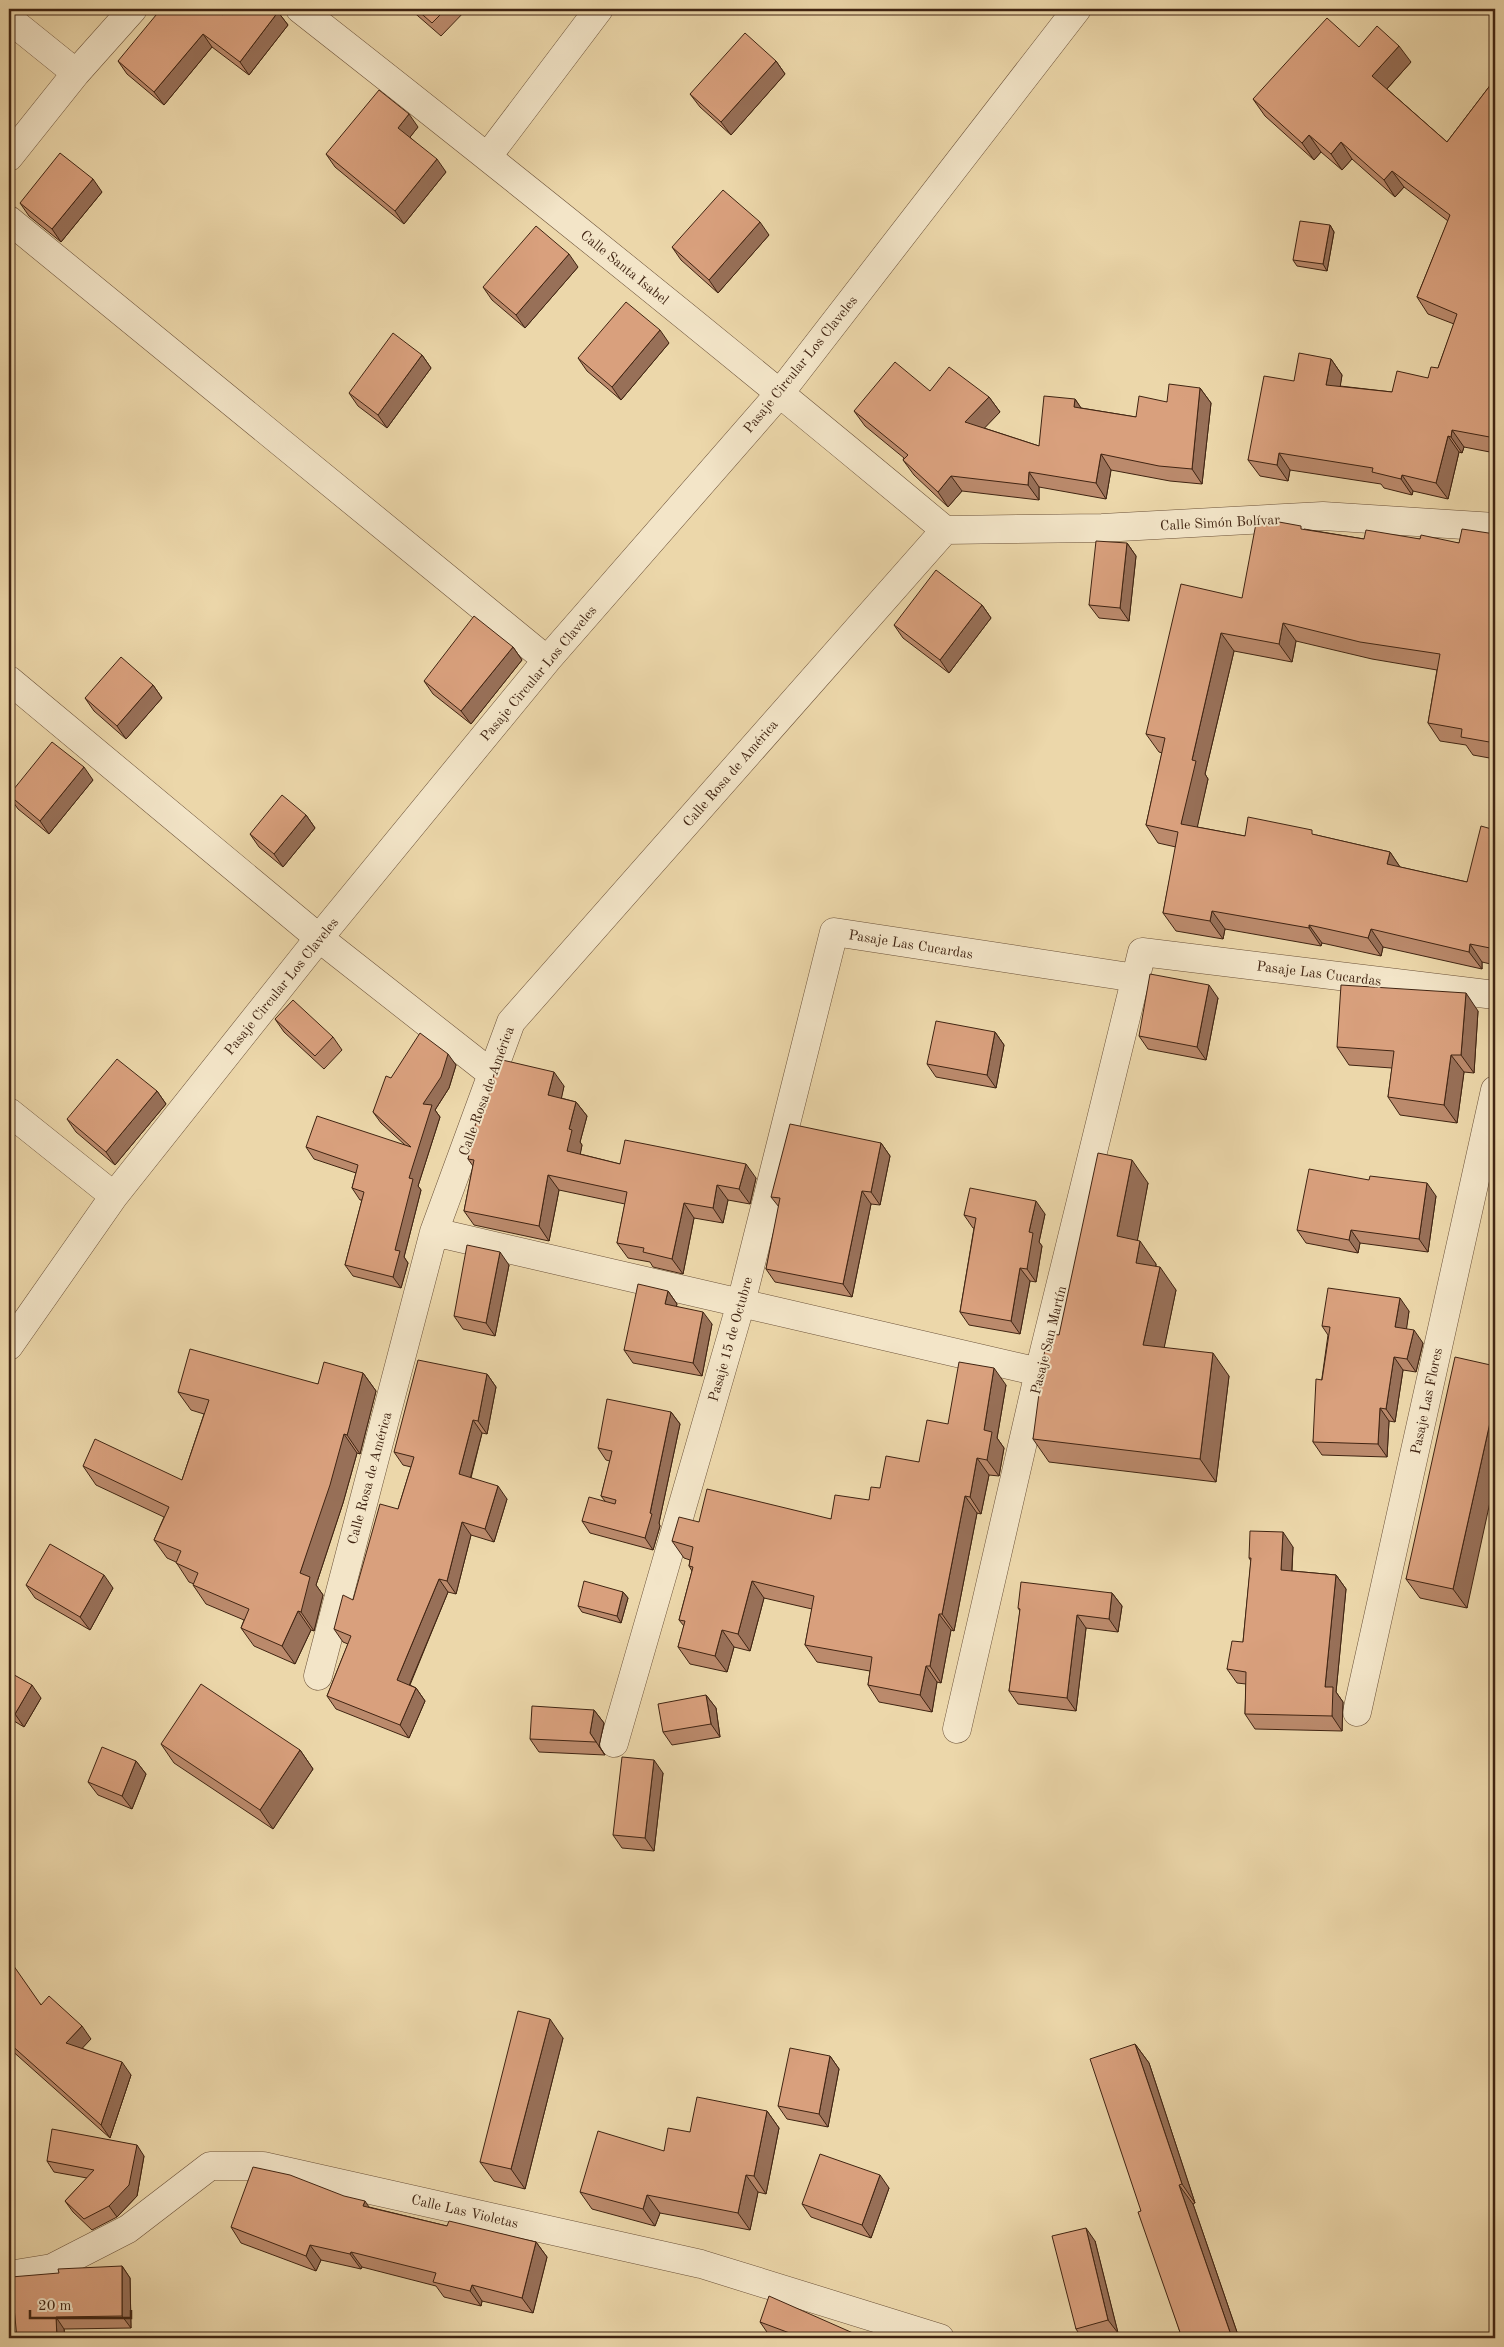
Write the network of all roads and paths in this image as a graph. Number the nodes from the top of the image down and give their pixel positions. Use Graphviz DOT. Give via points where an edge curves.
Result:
graph roads {
  1 [pos="133,9"];
  2 [pos="300,9"];
  3 [pos="598,9"];
  4 [pos="1077,9"];
  5 [pos="9,19"];
  6 [pos="76,73"];
  7 [pos="488,156"];
  8 [pos="9,157"];
  9 [pos="9,220"];
  10 [pos="780,393"];
  11 [pos="1495,527"];
  12 [pos="945,530"];
  13 [pos="547,660"];
  14 [pos="9,680"];
  15 [pos="834,932"];
  16 [pos="318,938"];
  17 [pos="1142,952"];
  18 [pos="1136,978"];
  19 [pos="1495,995"];
  20 [pos="492,1074"];
  21 [pos="1495,1090"];
  22 [pos="9,1112"];
  23 [pos="114,1196"];
  24 [pos="434,1232"];
  25 [pos="741,1303"];
  26 [pos="9,1346"];
  27 [pos="1039,1372"];
  28 [pos="318,1676"];
  29 [pos="1358,1712"];
  30 [pos="957,1729"];
  31 [pos="614,1742"];
  32 [pos="9,2275"];
  33 [pos="940,2338"];
  1 -- 6 [label="street"];
  2 -- 7 [label="street, Calle Santa Isabel"];
  3 -- 7 [label="street"];
  4 -- 10 [label="street, Pasaje Circular Los Claveles"];
  5 -- 6 [label="street"];
  6 -- 8 [label="street"];
  7 -- 10 [label="street, Calle Santa Isabel"];
  9 -- 13 [label="street"];
  10 -- 12 [label="street, Calle Santa Isabel"];
  10 -- 13 [label="street, Pasaje Circular Los Claveles"];
  11 -- 12 [label="street, Calle Simón Bolívar" via="1323,516 1102,528"];
  12 -- 20 [label="street, Calle Rosa de América" via="511,1022"];
  13 -- 16 [label="street, Pasaje Circular Los Claveles"];
  14 -- 16 [label="street"];
  15 -- 18 [label="street, Pasaje Las Cucardas"];
  15 -- 25 [label="street, Pasaje 15 de Octubre"];
  16 -- 20 [label="street"];
  16 -- 23 [label="street, Pasaje Circular Los Claveles"];
  17 -- 18 [label="street, Pasaje San Martín"];
  17 -- 19 [label="street, Pasaje Las Cucardas"];
  18 -- 27 [label="street, Pasaje San Martín"];
  20 -- 24 [label="street, Calle Rosa de América"];
  21 -- 29 [label="street, Pasaje Las Flores"];
  22 -- 23 [label="street"];
  23 -- 26 [label="street, Pasaje Circular Los Claveles"];
  24 -- 25 [label="street"];
  24 -- 28 [label="street, Calle Rosa de América"];
  25 -- 27 [label="street"];
  25 -- 31 [label="street, Pasaje 15 de Octubre"];
  27 -- 30 [label="street, Pasaje San Martín"];
  32 -- 33 [label="street, Calle Las Violetas" via="52,2268 128,2229 210,2166 263,2166 700,2264"];
}
